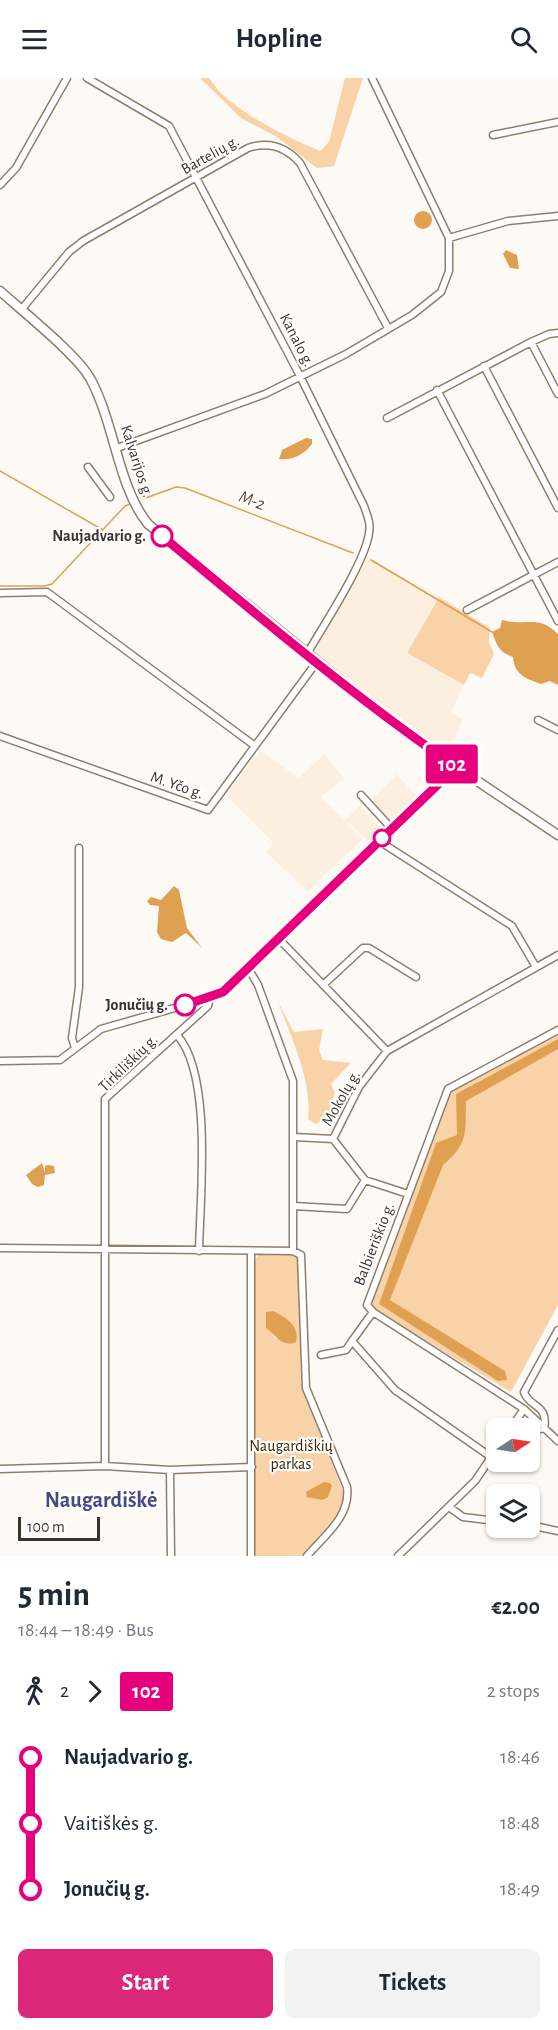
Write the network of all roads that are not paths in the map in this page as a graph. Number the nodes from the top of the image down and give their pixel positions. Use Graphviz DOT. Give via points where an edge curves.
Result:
graph roads {
  1 [pos="67,78"];
  2 [pos="87,78"];
  3 [pos="372,78"];
  4 [pos="558,122"];
  5 [pos="493,135"];
  6 [pos="198,177"];
  7 [pos="0,185"];
  8 [pos="558,216"];
  9 [pos="449,238"];
  10 [pos="0,291"];
  11 [pos="21,310"];
  12 [pos="388,328"];
  13 [pos="558,333"];
  14 [pos="531,342"];
  15 [pos="484,366"];
  16 [pos="300,376"];
  17 [pos="437,390"];
  18 [pos="558,394"];
  19 [pos="387,418"];
  20 [pos="117,448"];
  21 [pos="88,467"];
  22 [pos="110,497"];
  23 [pos="558,508"];
  24 [pos="558,562"];
  25 [pos="533,574"];
  26 [pos="0,593"];
  27 [pos="467,610"];
  28 [pos="558,621"];
  29 [pos="306,655"];
  30 [pos="316,663"];
  31 [pos="538,720"];
  32 [pos="558,730"];
  33 [pos="0,736"];
  34 [pos="255,746"];
  35 [pos="456,767"];
  36 [pos="360,795"];
  37 [pos="392,829"];
  38 [pos="558,835"];
  39 [pos="379,841"];
  40 [pos="79,848"];
  41 [pos="278,938"];
  42 [pos="558,955"];
  43 [pos="536,967"];
  44 [pos="248,968"];
  45 [pos="416,976"];
  46 [pos="323,985"];
  47 [pos="210,998"];
  48 [pos="558,1030"];
  49 [pos="177,1035"];
  50 [pos="75,1048"];
  51 [pos="387,1051"];
  52 [pos="0,1060"];
  53 [pos="294,1137"];
  54 [pos="333,1139"];
  55 [pos="364,1180"];
  56 [pos="408,1194"];
  57 [pos="293,1206"];
  58 [pos="0,1248"];
  59 [pos="106,1249"];
  60 [pos="199,1251"];
  61 [pos="293,1251"];
  62 [pos="251,1252"];
  63 [pos="373,1312"];
  64 [pos="558,1330"];
  65 [pos="352,1341"];
  66 [pos="321,1355"];
  67 [pos="524,1409"];
  68 [pos="518,1418"];
  69 [pos="544,1428"];
  70 [pos="540,1429"];
  71 [pos="558,1441"];
  72 [pos="486,1454"];
  73 [pos="486,1464"];
  74 [pos="105,1466"];
  75 [pos="252,1467"];
  76 [pos="0,1469"];
  77 [pos="171,1470"];
  78 [pos="449,1507"];
  79 [pos="486,1520"];
  80 [pos="540,1528"];
  81 [pos="558,1531"];
  82 [pos="400,1555"];
  83 [pos="171,1556"];
  84 [pos="251,1556"];
  85 [pos="307,1556"];
  1 -- 7 [label="street" via="16,168"];
  2 -- 6 [label="street, Kanalo g." via="170,126"];
  3 -- 9 [label="street"];
  4 -- 5 [label="street"];
  6 -- 11 [label="street, Bartelių g." via="69,252"];
  6 -- 12 [label="street, Bartelių g." via="257,145 266,143 291,153 300,163"];
  6 -- 16 [label="street, Kanalo g."];
  8 -- 9 [label="street" via="508,221"];
  9 -- 12 [label="street" via="449,271 441,292"];
  10 -- 11 [label="main road, Kalvarijos g."];
  11 -- 20 [label="main road, Kalvarijos g." via="88,374"];
  12 -- 16 [label="street"];
  13 -- 14 [label="street"];
  14 -- 15 [label="street"];
  14 -- 18 [label="street"];
  15 -- 17 [label="street"];
  15 -- 23 [label="street"];
  16 -- 20 [label="street" via="246,402"];
  16 -- 29 [label="street, Kanalo g." via="370,523 367,541 353,572"];
  17 -- 19 [label="street"];
  17 -- 25 [label="street"];
  20 -- 29 [label="main road, Kalvarijos g." via="134,504 148,524"];
  21 -- 22 [label="street"];
  24 -- 25 [label="street"];
  25 -- 27 [label="street"];
  25 -- 28 [label="street"];
  26 -- 34 [label="street" via="47,592"];
  29 -- 30 [label="main road, Kalvarijos g."];
  30 -- 34 [label="street, M. Yčo g."];
  30 -- 35 [label="main road, Kalvarijos g."];
  31 -- 32 [label="street"];
  33 -- 34 [label="street, M. Yčo g." via="208,810"];
  35 -- 37 [label="street, Tirkiliškių g."];
  35 -- 38 [label="main road, Kalvarijos g."];
  36 -- 37 [label="street"];
  37 -- 39 [label="street, Tirkiliškių g."];
  39 -- 41 [label="street, Tirkiliškių g."];
  39 -- 43 [label="street" via="512,926"];
  40 -- 50 [label="street" via="79,987 72,1038"];
  41 -- 44 [label="street, Tirkiliškių g."];
  41 -- 46 [label="street"];
  42 -- 43 [label="street, Mokolų g."];
  43 -- 51 [label="street, Mokolų g."];
  44 -- 47 [label="street, Tirkiliškių g." via="223,992"];
  44 -- 53 [label="street" via="258,985 293,1081"];
  45 -- 46 [label="street" via="363,948"];
  46 -- 51 [label="street"];
  47 -- 49 [label="street, Tirkiliškių g." via="208,1006"];
  47 -- 50 [label="street" via="101,1029"];
  48 -- 56 [label="street, Balbieriškio g." via="448,1089"];
  49 -- 59 [label="street, Tirkiliškių g." via="105,1100"];
  49 -- 60 [label="street" via="196,1076 200,1102"];
  50 -- 52 [label="street" via="54,1061"];
  51 -- 54 [label="street, Mokolų g." via="359,1087"];
  53 -- 54 [label="street"];
  53 -- 57 [label="street"];
  54 -- 55 [label="street, Mokolų g."];
  55 -- 56 [label="street"];
  55 -- 57 [label="street" via="347,1209"];
  56 -- 63 [label="street, Balbieriškio g." via="369,1297 367,1305"];
  57 -- 61 [label="street"];
  58 -- 59 [label="street"];
  59 -- 60 [label="street"];
  59 -- 74 [label="street, Tirkiliškių g."];
  60 -- 62 [label="street"];
  61 -- 62 [label="street"];
  61 -- 85 [label="street" via="301,1255 306,1388 347,1487 349,1501 342,1516"];
  62 -- 75 [label="street"];
  63 -- 65 [label="street"];
  63 -- 67 [label="street, Balbieriškio g."];
  64 -- 69 [label="street" via="525,1392 541,1409 546,1419"];
  65 -- 66 [label="street" via="346,1350"];
  65 -- 72 [label="street" via="395,1390"];
  67 -- 68 [label="street"];
  67 -- 69 [label="street, Balbieriškio g."];
  69 -- 70 [label="street"];
  69 -- 71 [label="street, Balbieriškio g."];
  73 -- 78 [label="street"];
  74 -- 76 [label="street"];
  74 -- 77 [label="street"];
  75 -- 77 [label="street"];
  75 -- 84 [label="street"];
  77 -- 83 [label="street"];
  78 -- 79 [label="street" via="463,1517"];
  78 -- 82 [label="street"];
  80 -- 81 [label="street"];
}
